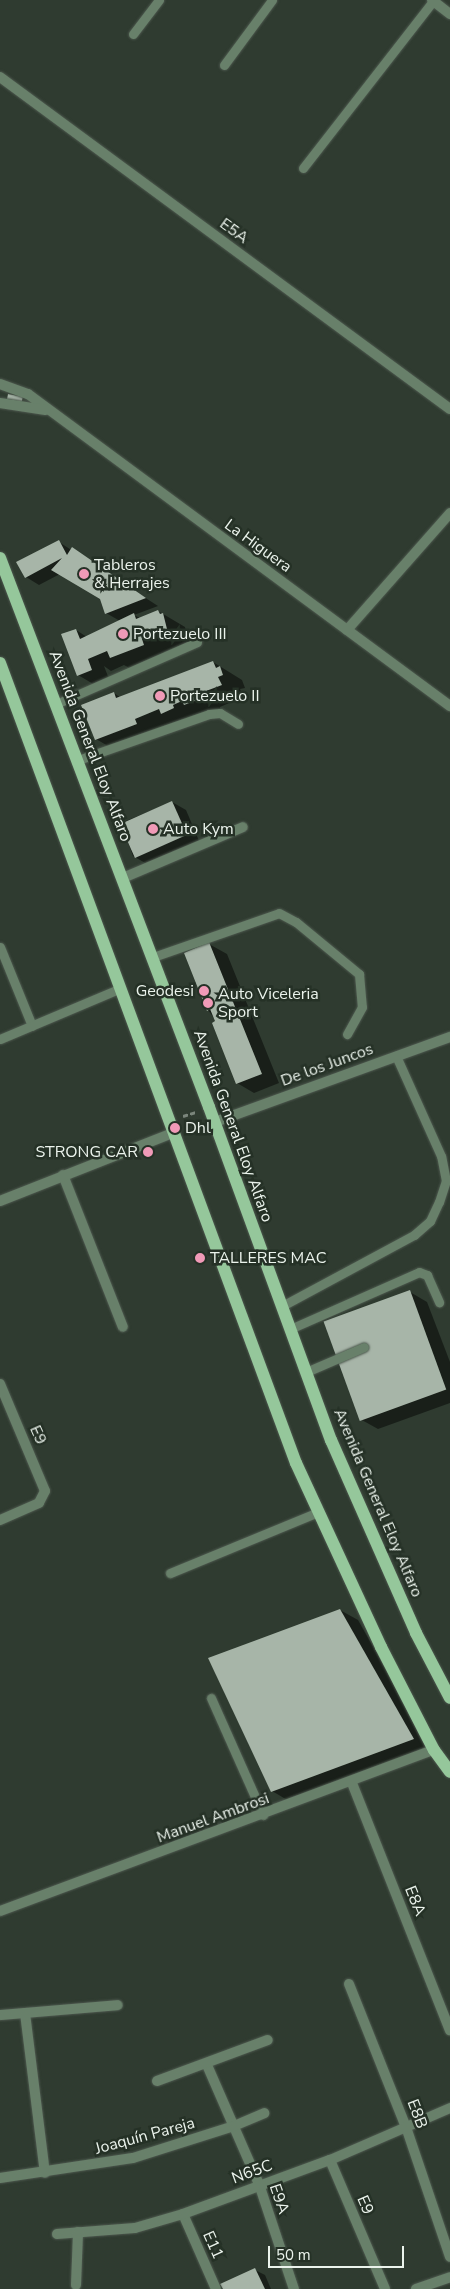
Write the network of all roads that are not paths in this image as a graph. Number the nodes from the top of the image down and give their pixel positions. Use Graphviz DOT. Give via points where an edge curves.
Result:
graph roads {
  1 [pos="159,0"];
  2 [pos="272,0"];
  3 [pos="432,0"];
  4 [pos="450,14"];
  5 [pos="133,34"];
  6 [pos="224,65"];
  7 [pos="0,77"];
  8 [pos="302,168"];
  9 [pos="0,384"];
  10 [pos="0,404"];
  11 [pos="450,409"];
  12 [pos="48,411"];
  13 [pos="450,513"];
  14 [pos="0,558"];
  15 [pos="347,630"];
  16 [pos="197,642"];
  17 [pos="0,663"];
  18 [pos="56,704"];
  19 [pos="450,706"];
  20 [pos="238,724"];
  21 [pos="78,760"];
  22 [pos="243,827"];
  23 [pos="123,878"];
  24 [pos="0,947"];
  25 [pos="153,957"];
  26 [pos="121,988"];
  27 [pos="32,1026"];
  28 [pos="347,1034"];
  29 [pos="450,1037"];
  30 [pos="0,1039"];
  31 [pos="396,1056"];
  32 [pos="215,1122"];
  33 [pos="172,1126"];
  34 [pos="63,1175"];
  35 [pos="0,1201"];
  36 [pos="439,1302"];
  37 [pos="282,1306"];
  38 [pos="123,1326"];
  39 [pos="290,1329"];
  40 [pos="364,1347"];
  41 [pos="306,1372"];
  42 [pos="0,1384"];
  43 [pos="318,1512"];
  44 [pos="0,1520"];
  45 [pos="170,1573"];
  46 [pos="211,1698"];
  47 [pos="450,1698"];
  48 [pos="434,1750"];
  49 [pos="450,1772"];
  50 [pos="352,1783"];
  51 [pos="263,1816"];
  52 [pos="0,1911"];
  53 [pos="349,1984"];
  54 [pos="118,2005"];
  55 [pos="25,2014"];
  56 [pos="0,2015"];
  57 [pos="450,2030"];
  58 [pos="268,2040"];
  59 [pos="207,2065"];
  60 [pos="158,2081"];
  61 [pos="450,2108"];
  62 [pos="264,2113"];
  63 [pos="234,2126"];
  64 [pos="406,2127"];
  65 [pos="330,2160"];
  66 [pos="45,2173"];
  67 [pos="0,2178"];
  68 [pos="259,2184"];
  69 [pos="183,2214"];
  70 [pos="78,2232"];
  71 [pos="56,2234"];
  72 [pos="450,2257"];
  73 [pos="450,2277"];
  74 [pos="76,2285"];
  75 [pos="216,2289"];
  76 [pos="294,2289"];
  77 [pos="385,2289"];
  78 [pos="416,2289"];
  1 -- 5 [label="lane"];
  2 -- 6 [label="lane"];
  3 -- 4 [label="street"];
  3 -- 8 [label="lane"];
  7 -- 11 [label="street, E5A"];
  9 -- 12 [label="street, La Higuera" via="28,394"];
  10 -- 12 [label="street, La Higuera"];
  12 -- 15 [label="street, La Higuera"];
  13 -- 15 [label="street"];
  14 -- 18 [label="main road, Avenida General Eloy Alfaro"];
  15 -- 19 [label="street, La Higuera"];
  16 -- 18 [label="lane"];
  17 -- 26 [label="main road"];
  18 -- 21 [label="main road, Avenida General Eloy Alfaro"];
  20 -- 21 [label="lane" via="220,713 210,714"];
  21 -- 23 [label="main road, Avenida General Eloy Alfaro"];
  22 -- 23 [label="street"];
  23 -- 25 [label="main road, Avenida General Eloy Alfaro"];
  24 -- 27 [label="lane"];
  25 -- 28 [label="lane" via="279,913 296,922 359,974 362,1007"];
  25 -- 32 [label="main road, Avenida General Eloy Alfaro"];
  26 -- 27 [label="lane"];
  26 -- 33 [label="main road"];
  27 -- 30 [label="lane"];
  29 -- 31 [label="street, De los Juncos"];
  31 -- 32 [label="street, De los Juncos"];
  31 -- 37 [label="lane" via="441,1156 446,1180 430,1222 414,1235"];
  32 -- 37 [label="main road, Avenida General Eloy Alfaro"];
  33 -- 34 [label="street"];
  33 -- 43 [label="main road" via="296,1463"];
  34 -- 35 [label="street"];
  34 -- 38 [label="street"];
  36 -- 39 [label="lane" via="427,1275 419,1272"];
  37 -- 39 [label="main road, Avenida General Eloy Alfaro"];
  39 -- 41 [label="main road, Avenida General Eloy Alfaro"];
  40 -- 41 [label="lane"];
  41 -- 47 [label="main road, Avenida General Eloy Alfaro" via="331,1440 416,1633"];
  42 -- 44 [label="street, E9" via="44,1484 44,1498 31,1508"];
  43 -- 45 [label="lane"];
  43 -- 48 [label="main road" via="381,1647"];
  46 -- 51 [label="lane"];
  48 -- 49 [label="main road"];
  48 -- 50 [label="street, Manuel Ambrosi"];
  50 -- 51 [label="street, Manuel Ambrosi"];
  50 -- 57 [label="street, E8A"];
  51 -- 52 [label="street, Manuel Ambrosi"];
  53 -- 64 [label="street, E8B"];
  54 -- 55 [label="street"];
  55 -- 56 [label="street"];
  55 -- 66 [label="street"];
  58 -- 59 [label="street"];
  59 -- 60 [label="street"];
  59 -- 63 [label="street, E9A"];
  61 -- 64 [label="street, N65C"];
  62 -- 63 [label="street, Joaquín Pareja"];
  63 -- 66 [label="street, Joaquín Pareja" via="133,2158"];
  63 -- 68 [label="street, E9A"];
  64 -- 65 [label="street, N65C"];
  64 -- 72 [label="street, E8B"];
  65 -- 68 [label="street, N65C"];
  65 -- 77 [label="street, E9"];
  66 -- 67 [label="street, Joaquín Pareja"];
  68 -- 69 [label="street, N65C"];
  68 -- 76 [label="street, E9A"];
  69 -- 70 [label="street, N65C" via="135,2228"];
  69 -- 75 [label="street, E11"];
  70 -- 71 [label="street, N65C"];
  70 -- 74 [label="street"];
  73 -- 78 [label="street"];
}
